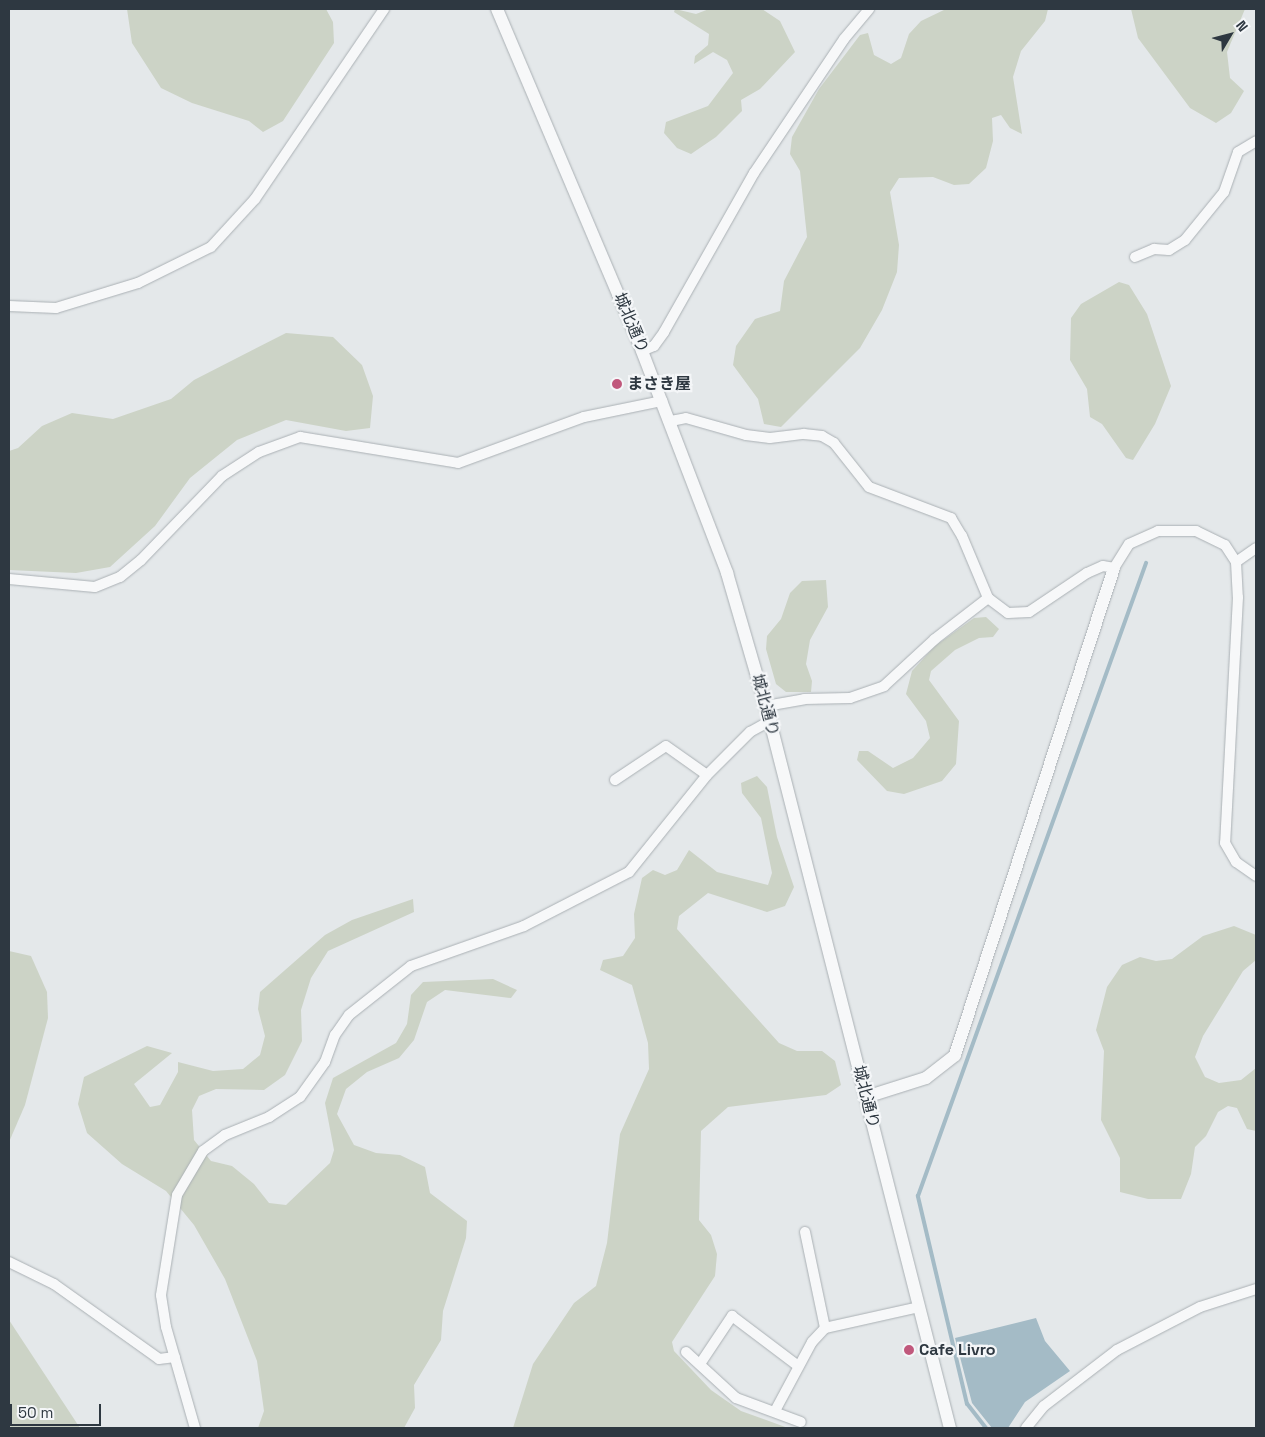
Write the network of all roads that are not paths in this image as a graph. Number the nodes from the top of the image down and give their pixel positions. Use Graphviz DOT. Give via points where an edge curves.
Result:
graph roads {
  1 [pos="384,9"];
  2 [pos="497,9"];
  3 [pos="869,9"];
  4 [pos="1256,141"];
  5 [pos="1135,257"];
  6 [pos="9,306"];
  7 [pos="642,351"];
  8 [pos="662,401"];
  9 [pos="671,422"];
  10 [pos="1256,548"];
  11 [pos="1236,562"];
  12 [pos="1114,568"];
  13 [pos="9,579"];
  14 [pos="988,598"];
  15 [pos="766,706"];
  16 [pos="770,721"];
  17 [pos="707,775"];
  18 [pos="615,780"];
  19 [pos="1256,876"];
  20 [pos="866,1097"];
  21 [pos="805,1232"];
  22 [pos="9,1262"];
  23 [pos="1256,1289"];
  24 [pos="919,1307"];
  25 [pos="825,1328"];
  26 [pos="686,1352"];
  27 [pos="175,1357"];
  28 [pos="700,1364"];
  29 [pos="798,1366"];
  30 [pos="775,1411"];
  31 [pos="801,1422"];
  32 [pos="195,1428"];
  33 [pos="950,1428"];
  34 [pos="1026,1428"];
  1 -- 6 [label="street" via="256,200 211,247 170,270 56,308"];
  2 -- 7 [label="street, 城北通り"];
  3 -- 7 [label="street" via="844,39 754,173 664,332 654,346"];
  4 -- 5 [label="street" via="1238,152 1229,184 1186,240 1169,250 1154,248"];
  7 -- 8 [label="street, 城北通り"];
  8 -- 9 [label="street, 城北通り"];
  8 -- 13 [label="street" via="584,417 458,463 300,437 259,452 222,476 141,560 120,577 95,587"];
  9 -- 14 [label="street" via="686,418 754,436 770,438 804,434 834,443 869,487 951,518"];
  9 -- 15 [label="street, 城北通り" via="727,572"];
  10 -- 11 [label="street"];
  11 -- 12 [label="street" via="1225,545 1213,536 1174,530 1158,531 1129,544"];
  11 -- 19 [label="street" via="1236,669 1225,844 1236,862"];
  12 -- 14 [label="street" via="1103,566 1087,573 1029,612 1008,613"];
  12 -- 20 [label="street" via="955,1055 926,1078"];
  14 -- 15 [label="street" via="935,639 884,686 850,698 804,699"];
  15 -- 16 [label="street, 城北通り"];
  16 -- 17 [label="street" via="750,732"];
  16 -- 20 [label="street, 城北通り"];
  17 -- 18 [label="street" via="666,746"];
  17 -- 27 [label="street" via="630,872 524,926 411,966 349,1015 335,1035 325,1062 300,1097 269,1117 225,1134 203,1151 183,1182 169,1226 162,1295"];
  20 -- 24 [label="street, 城北通り"];
  21 -- 25 [label="street"];
  22 -- 27 [label="street" via="54,1284 159,1360"];
  23 -- 34 [label="street" via="1200,1308 1117,1350 1044,1406"];
  24 -- 25 [label="street"];
  24 -- 33 [label="street, 城北通り"];
  25 -- 29 [label="street"];
  26 -- 28 [label="street"];
  27 -- 32 [label="street"];
  28 -- 29 [label="street" via="726,1318 732,1316"];
  28 -- 30 [label="street" via="729,1394"];
  29 -- 30 [label="street"];
  30 -- 31 [label="street"];
}
